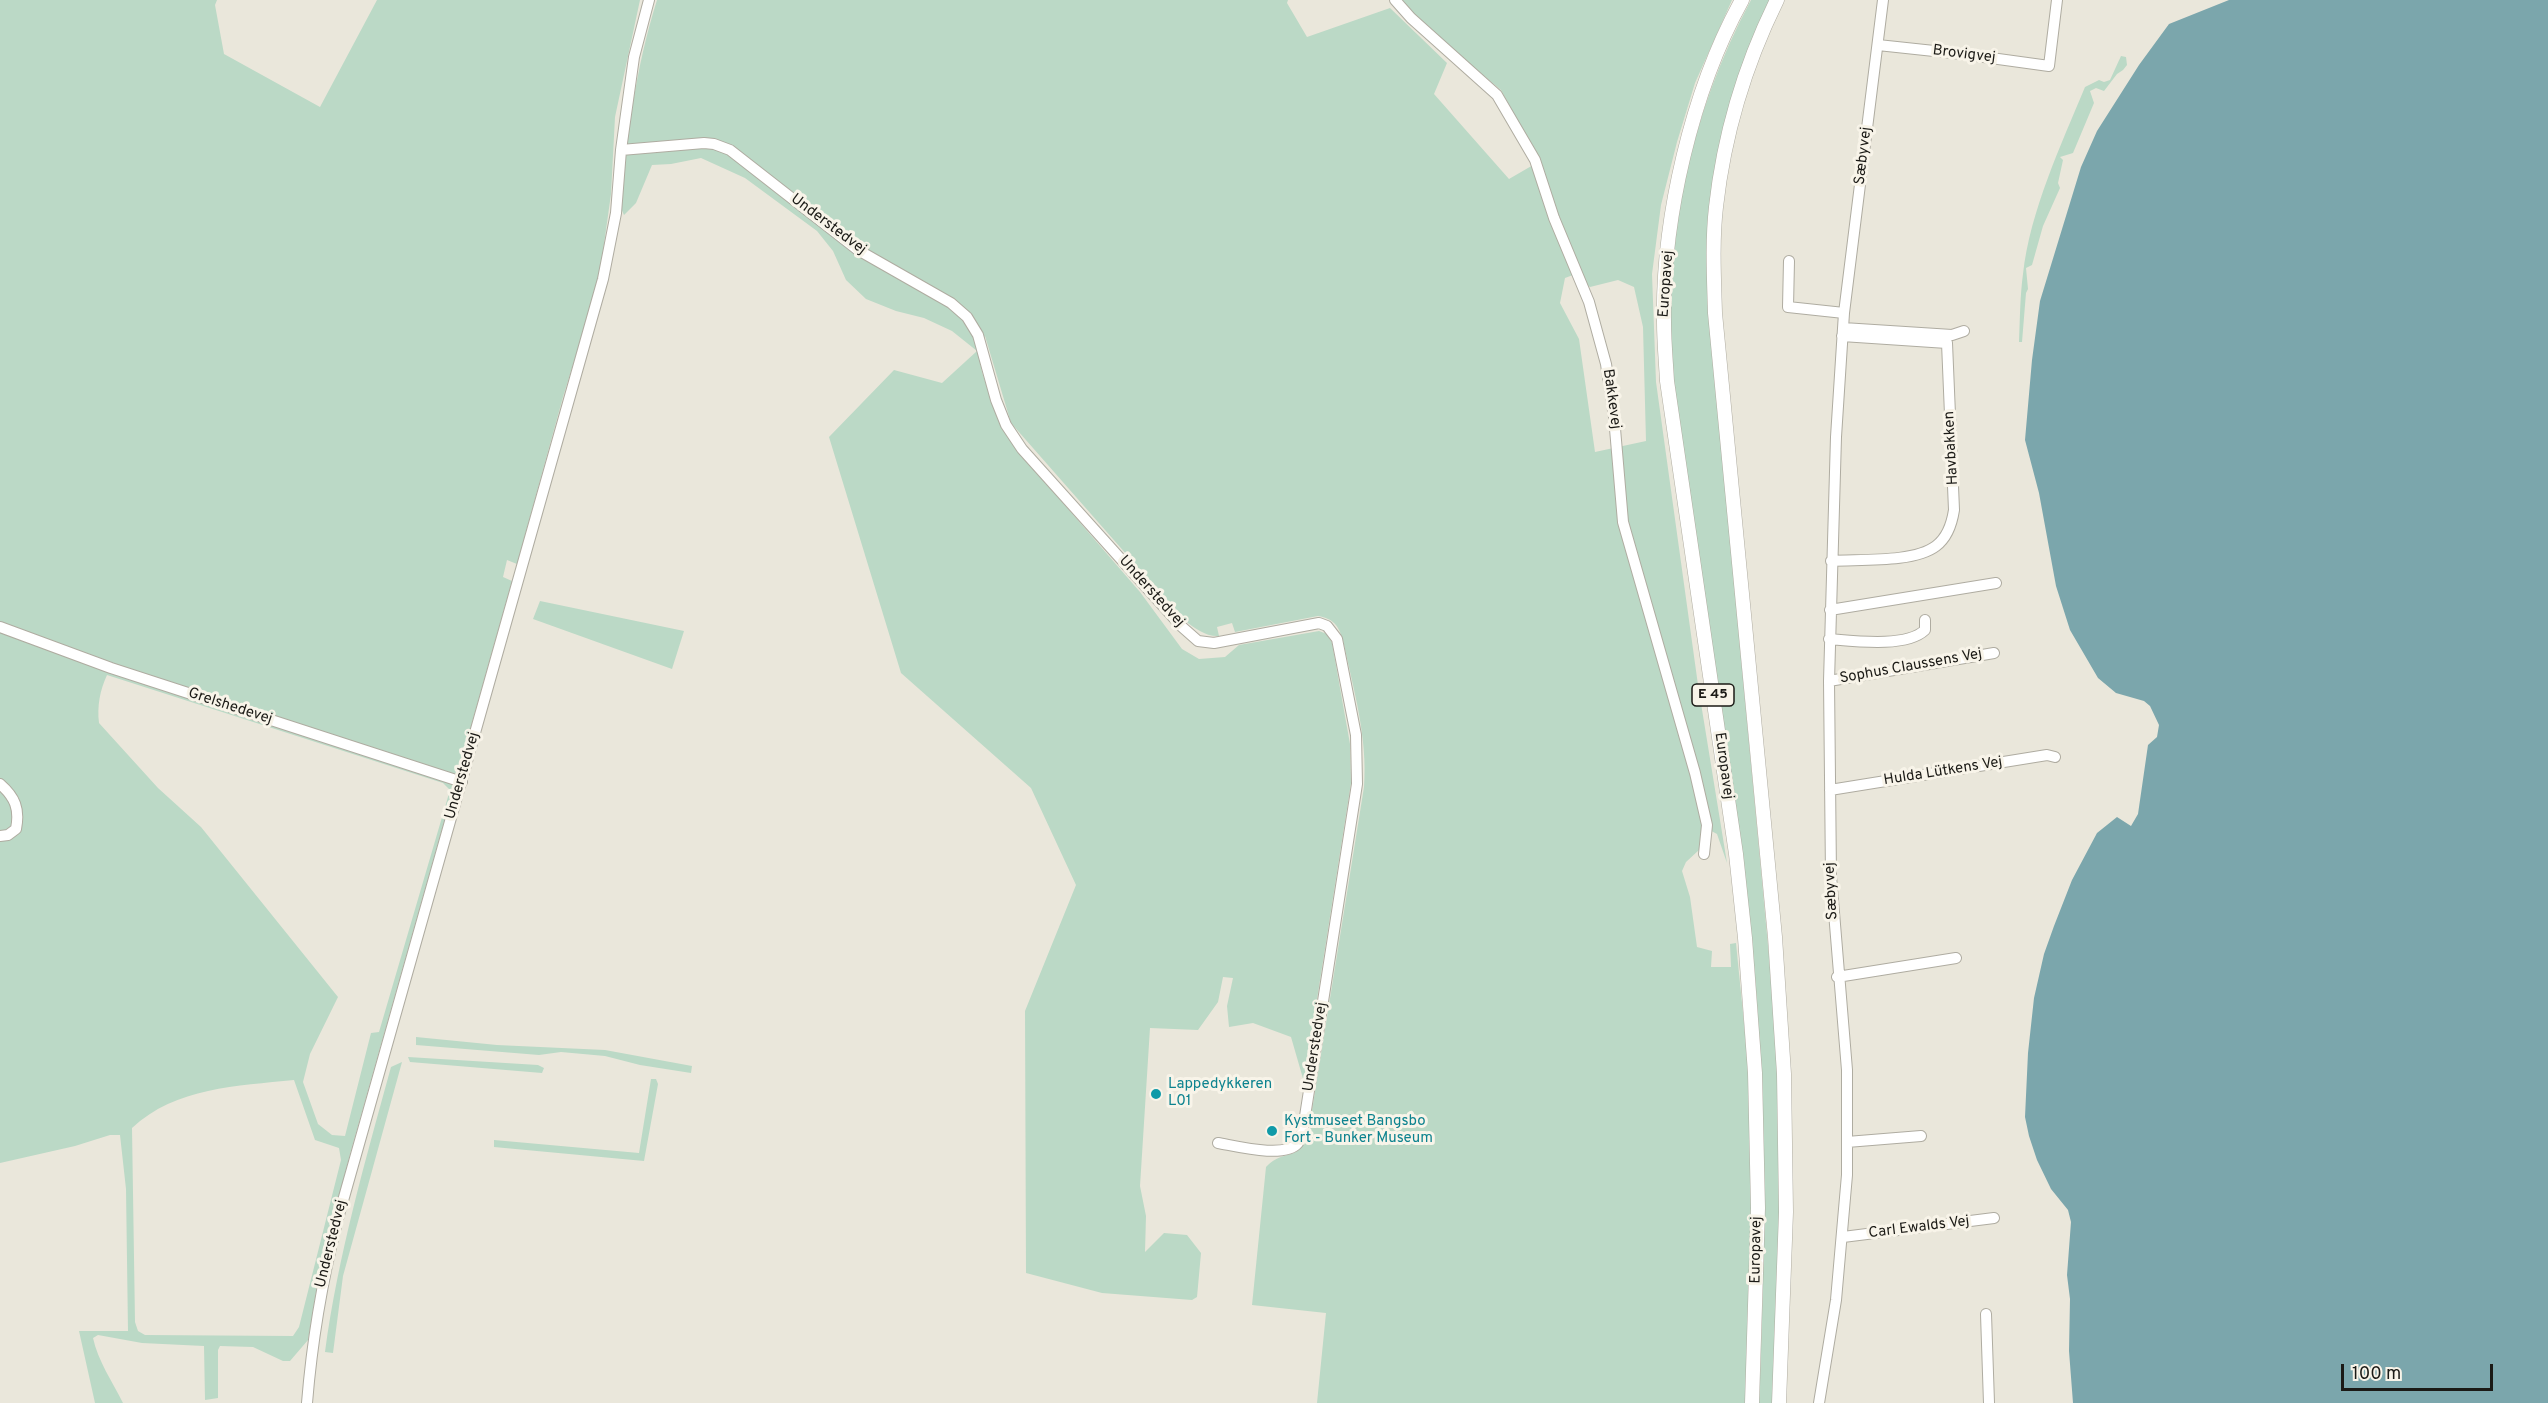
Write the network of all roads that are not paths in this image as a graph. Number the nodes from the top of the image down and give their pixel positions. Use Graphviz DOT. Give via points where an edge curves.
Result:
graph roads {
  1 [pos="650,0"];
  2 [pos="1395,0"];
  3 [pos="1742,0"];
  4 [pos="1777,0"];
  5 [pos="1883,0"];
  6 [pos="2057,0"];
  7 [pos="1878,45"];
  8 [pos="621,150"];
  9 [pos="1790,261"];
  10 [pos="1844,313"];
  11 [pos="1964,331"];
  12 [pos="1842,332"];
  13 [pos="1831,561"];
  14 [pos="1996,583"];
  15 [pos="1830,610"];
  16 [pos="1925,620"];
  17 [pos="0,627"];
  18 [pos="1830,639"];
  19 [pos="1994,653"];
  20 [pos="1828,681"];
  21 [pos="2055,757"];
  22 [pos="462,782"];
  23 [pos="0,784"];
  24 [pos="1830,790"];
  25 [pos="0,836"];
  26 [pos="1704,854"];
  27 [pos="1956,958"];
  28 [pos="1837,977"];
  29 [pos="1921,1136"];
  30 [pos="1847,1142"];
  31 [pos="1218,1143"];
  32 [pos="1994,1218"];
  33 [pos="1843,1237"];
  34 [pos="1986,1314"];
  35 [pos="308,1403"];
  36 [pos="1752,1403"];
  37 [pos="1779,1403"];
  38 [pos="1819,1403"];
  39 [pos="1989,1403"];
  1 -- 8 [label="street, Understedvej" via="634,57"];
  2 -- 26 [label="street, Bakkevej" via="1497,95 1535,160 1589,302 1606,364 1623,522 1695,773 1707,825"];
  3 -- 36 [label="main road, Europavej / E 45" via="1703,91 1684,158 1674,206 1664,320 1667,381 1746,939 1755,1073 1758,1208"];
  4 -- 37 [label="main road, Europavej / E 45" via="1732,121 1716,209 1714,313 1775,937 1784,1074 1786,1212"];
  5 -- 7 [label="street, Sæbyvej"];
  6 -- 7 [label="street, Brovigvej" via="2049,66"];
  7 -- 10 [label="street, Sæbyvej"];
  8 -- 22 [label="street, Understedvej" via="616,213 603,279"];
  8 -- 31 [label="street, Understedvej" via="705,143 730,150 858,250 951,303 967,317 978,335 996,400 1022,449 1198,641 1214,643 1318,623 1337,639 1356,735 1357,784 1303,1129 1298,1142 1283,1150"];
  9 -- 10 [label="street" via="1788,307"];
  10 -- 12 [label="street, Sæbyvej"];
  11 -- 12 [label="street" via="1952,335"];
  12 -- 13 [label="street, Sæbyvej"];
  12 -- 13 [label="street, Havbakken" via="1947,343 1954,510 1945,536 1924,553"];
  13 -- 15 [label="street, Sæbyvej"];
  14 -- 15 [label="street"];
  15 -- 18 [label="street, Sæbyvej"];
  16 -- 18 [label="street" via="1925,630 1919,635 1887,641"];
  17 -- 22 [label="street, Grelshedevej" via="111,668"];
  18 -- 20 [label="street, Sæbyvej"];
  19 -- 20 [label="street, Sophus Claussens Vej"];
  20 -- 24 [label="street, Sæbyvej"];
  21 -- 24 [label="street, Hulda Lütkens Vej" via="2047,754"];
  22 -- 35 [label="street, Understedvej" via="326,1264"];
  23 -- 25 [label="street" via="18,810 16,829"];
  24 -- 28 [label="street, Sæbyvej"];
  27 -- 28 [label="street"];
  28 -- 30 [label="street, Sæbyvej" via="1847,1070"];
  29 -- 30 [label="street"];
  30 -- 33 [label="street, Sæbyvej"];
  32 -- 33 [label="street, Carl Ewalds Vej"];
  33 -- 38 [label="street, Sæbyvej"];
  34 -- 39 [label="street"];
}
